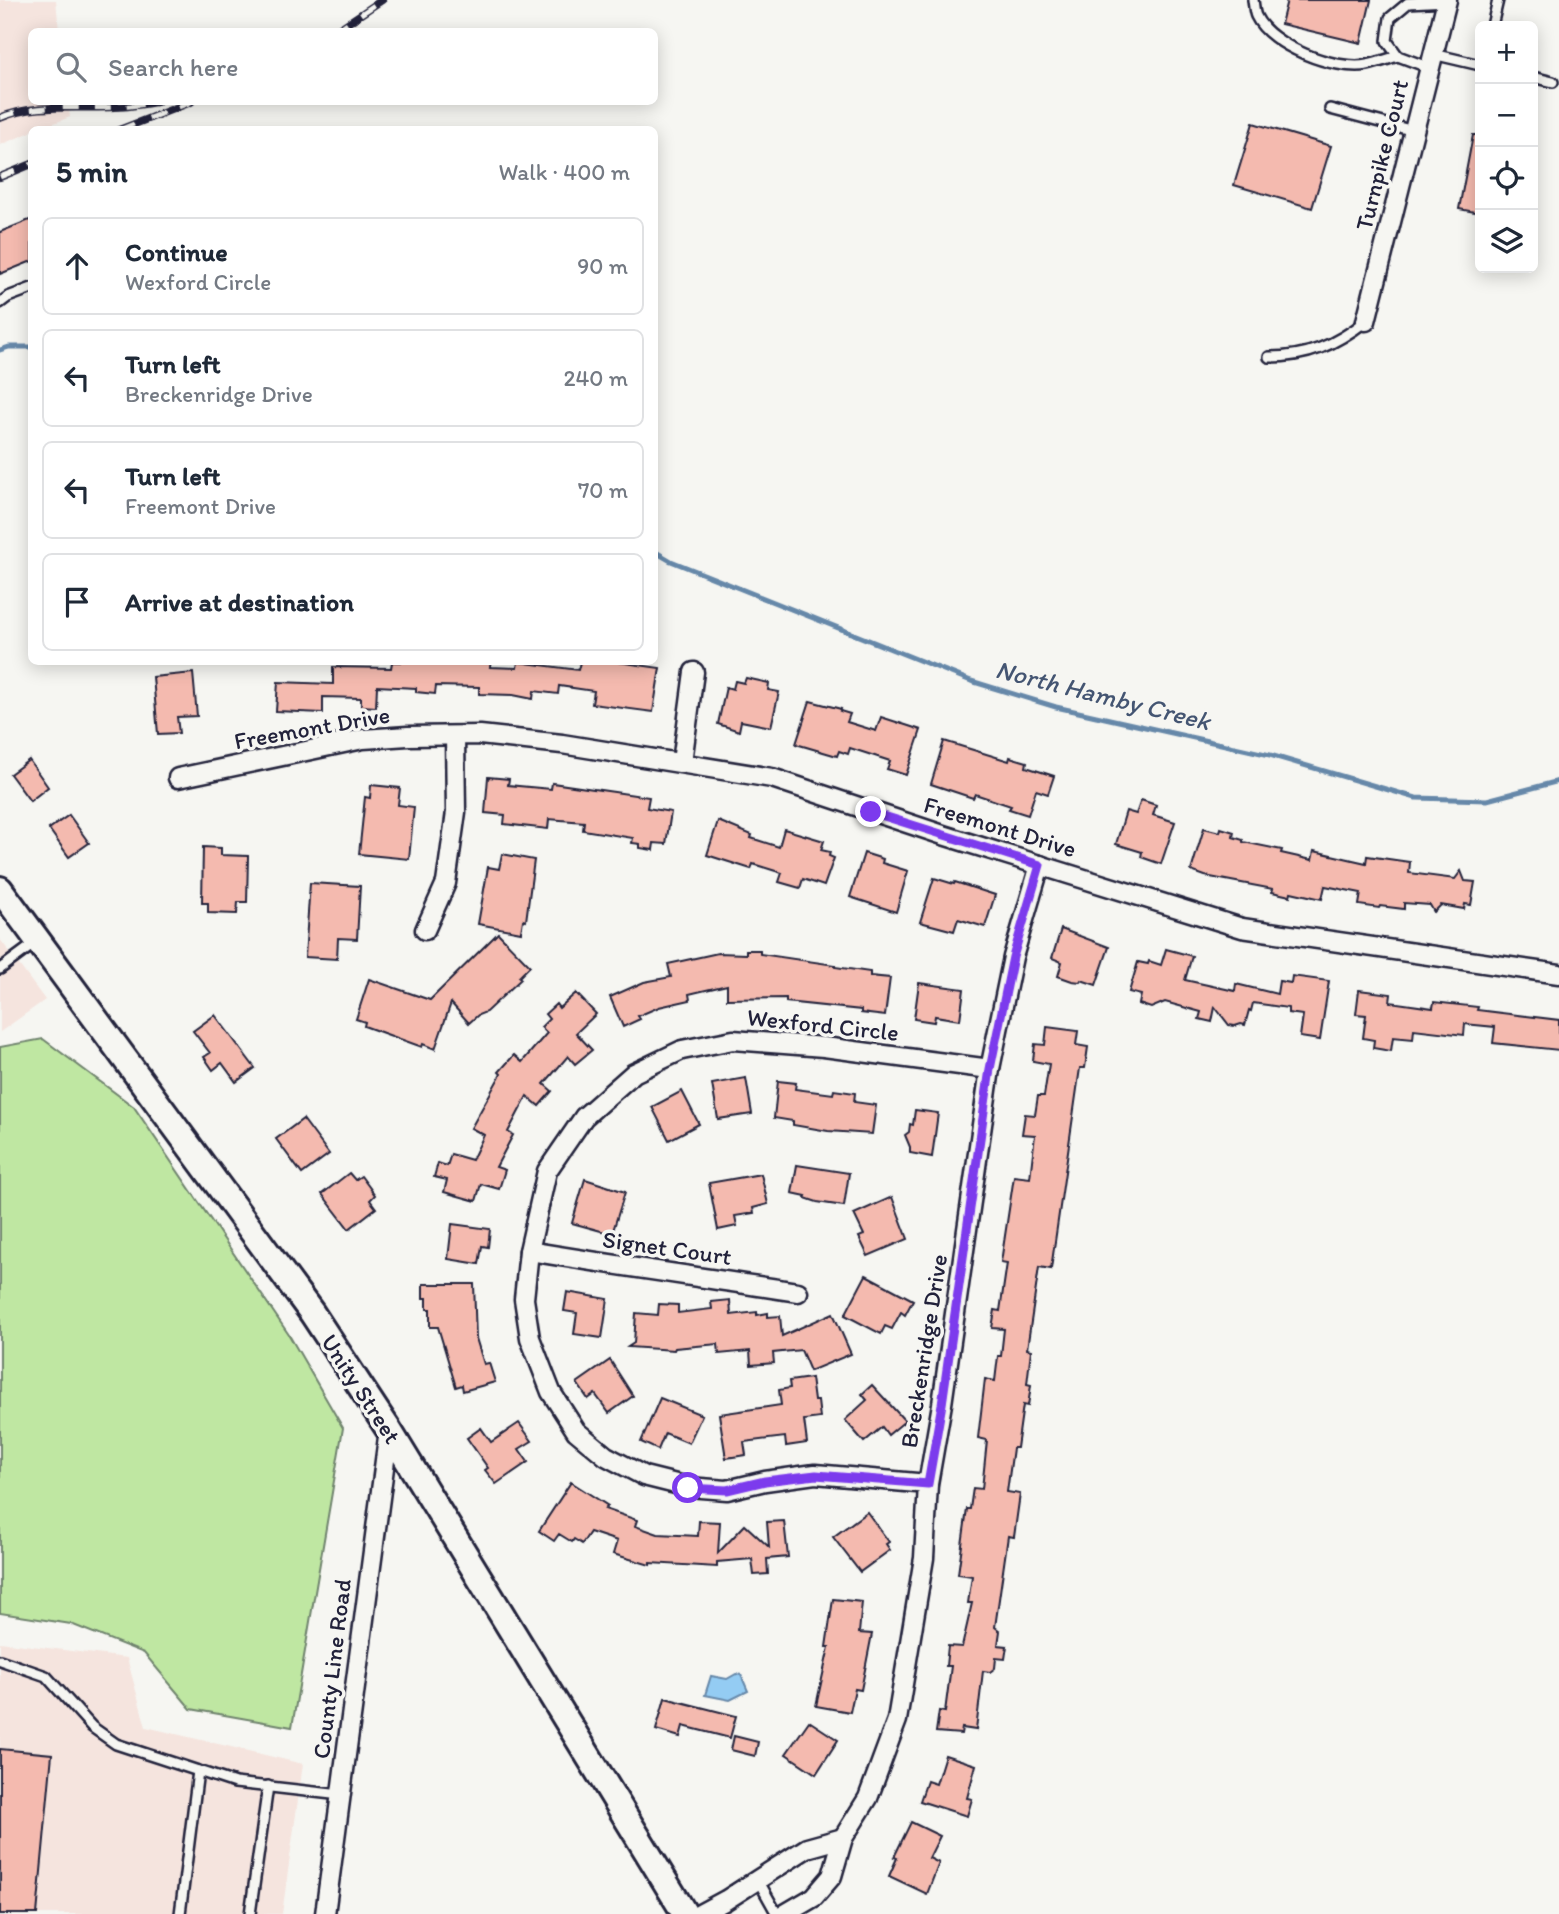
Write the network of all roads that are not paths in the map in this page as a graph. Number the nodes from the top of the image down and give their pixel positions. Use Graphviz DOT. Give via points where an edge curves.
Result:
graph roads {
  1 [pos="1253,0"];
  2 [pos="1499,0"];
  3 [pos="1447,1"];
  4 [pos="1493,21"];
  5 [pos="1398,56"];
  6 [pos="1431,61"];
  7 [pos="1475,65"];
  8 [pos="1538,78"];
  9 [pos="1553,82"];
  10 [pos="1330,109"];
  11 [pos="1414,131"];
  12 [pos="28,290"];
  13 [pos="0,303"];
  14 [pos="1366,321"];
  15 [pos="1269,357"];
  16 [pos="694,672"];
  17 [pos="454,736"];
  18 [pos="682,762"];
  19 [pos="178,778"];
  20 [pos="1040,865"];
  21 [pos="0,889"];
  22 [pos="425,930"];
  23 [pos="39,941"];
  24 [pos="0,969"];
  25 [pos="1559,974"];
  26 [pos="990,1069"];
  27 [pos="529,1251"];
  28 [pos="798,1292"];
  29 [pos="389,1430"];
  30 [pos="928,1484"];
  31 [pos="0,1660"];
  32 [pos="198,1771"];
  33 [pos="268,1786"];
  34 [pos="341,1795"];
  35 [pos="843,1838"];
  36 [pos="758,1880"];
  37 [pos="180,1914"];
  38 [pos="250,1914"];
  39 [pos="325,1914"];
  40 [pos="685,1914"];
  41 [pos="699,1914"];
  42 [pos="777,1914"];
  43 [pos="785,1914"];
  1 -- 5 [label="lane" via="1256,16 1271,36 1295,51 1364,66"];
  2 -- 4 [label="lane"];
  3 -- 5 [label="lane" via="1408,3 1390,18 1387,41"];
  3 -- 6 [label="street, Turnpike Court"];
  5 -- 6 [label="lane"];
  6 -- 7 [label="lane"];
  6 -- 11 [label="street, Turnpike Court"];
  8 -- 9 [label="lane"];
  10 -- 11 [label="lane"];
  11 -- 14 [label="street, Turnpike Court"];
  12 -- 13 [label="lane"];
  14 -- 15 [label="lane" via="1320,349"];
  16 -- 18 [label="street"];
  17 -- 18 [label="street, Freemont Drive" via="562,744"];
  17 -- 19 [label="street, Freemont Drive" via="363,739"];
  17 -- 22 [label="street" via="456,812 446,883"];
  18 -- 20 [label="street, Freemont Drive" via="772,778"];
  20 -- 25 [label="street, Freemont Drive" via="1242,928"];
  20 -- 26 [label="street, Breckenridge Drive" via="1013,957"];
  21 -- 23 [label="street, Unity Street"];
  23 -- 24 [label="lane"];
  23 -- 29 [label="street, Unity Street" via="312,1312"];
  26 -- 27 [label="street, Wexford Circle" via="733,1040 682,1050 634,1073 584,1117 547,1171"];
  26 -- 30 [label="street, Breckenridge Drive"];
  27 -- 28 [label="street, Signet Court"];
  27 -- 30 [label="street, Wexford Circle" via="524,1299 530,1338 551,1392 576,1431 606,1456 644,1476 688,1488 727,1490 816,1475"];
  29 -- 34 [label="street, County Line Road"];
  29 -- 40 [label="street, Unity Street"];
  30 -- 35 [label="street, Breckenridge Drive" via="923,1558 897,1720 867,1798"];
  31 -- 32 [label="lane" via="46,1676 92,1727 116,1744"];
  32 -- 33 [label="lane" via="235,1783"];
  32 -- 37 [label="lane"];
  33 -- 34 [label="lane"];
  33 -- 38 [label="lane"];
  34 -- 39 [label="street, County Line Road"];
  35 -- 36 [label="street" via="807,1848"];
  35 -- 43 [label="street, Breckenridge Drive" via="832,1876 814,1896"];
  36 -- 41 [label="street"];
  36 -- 42 [label="lane"];
}
